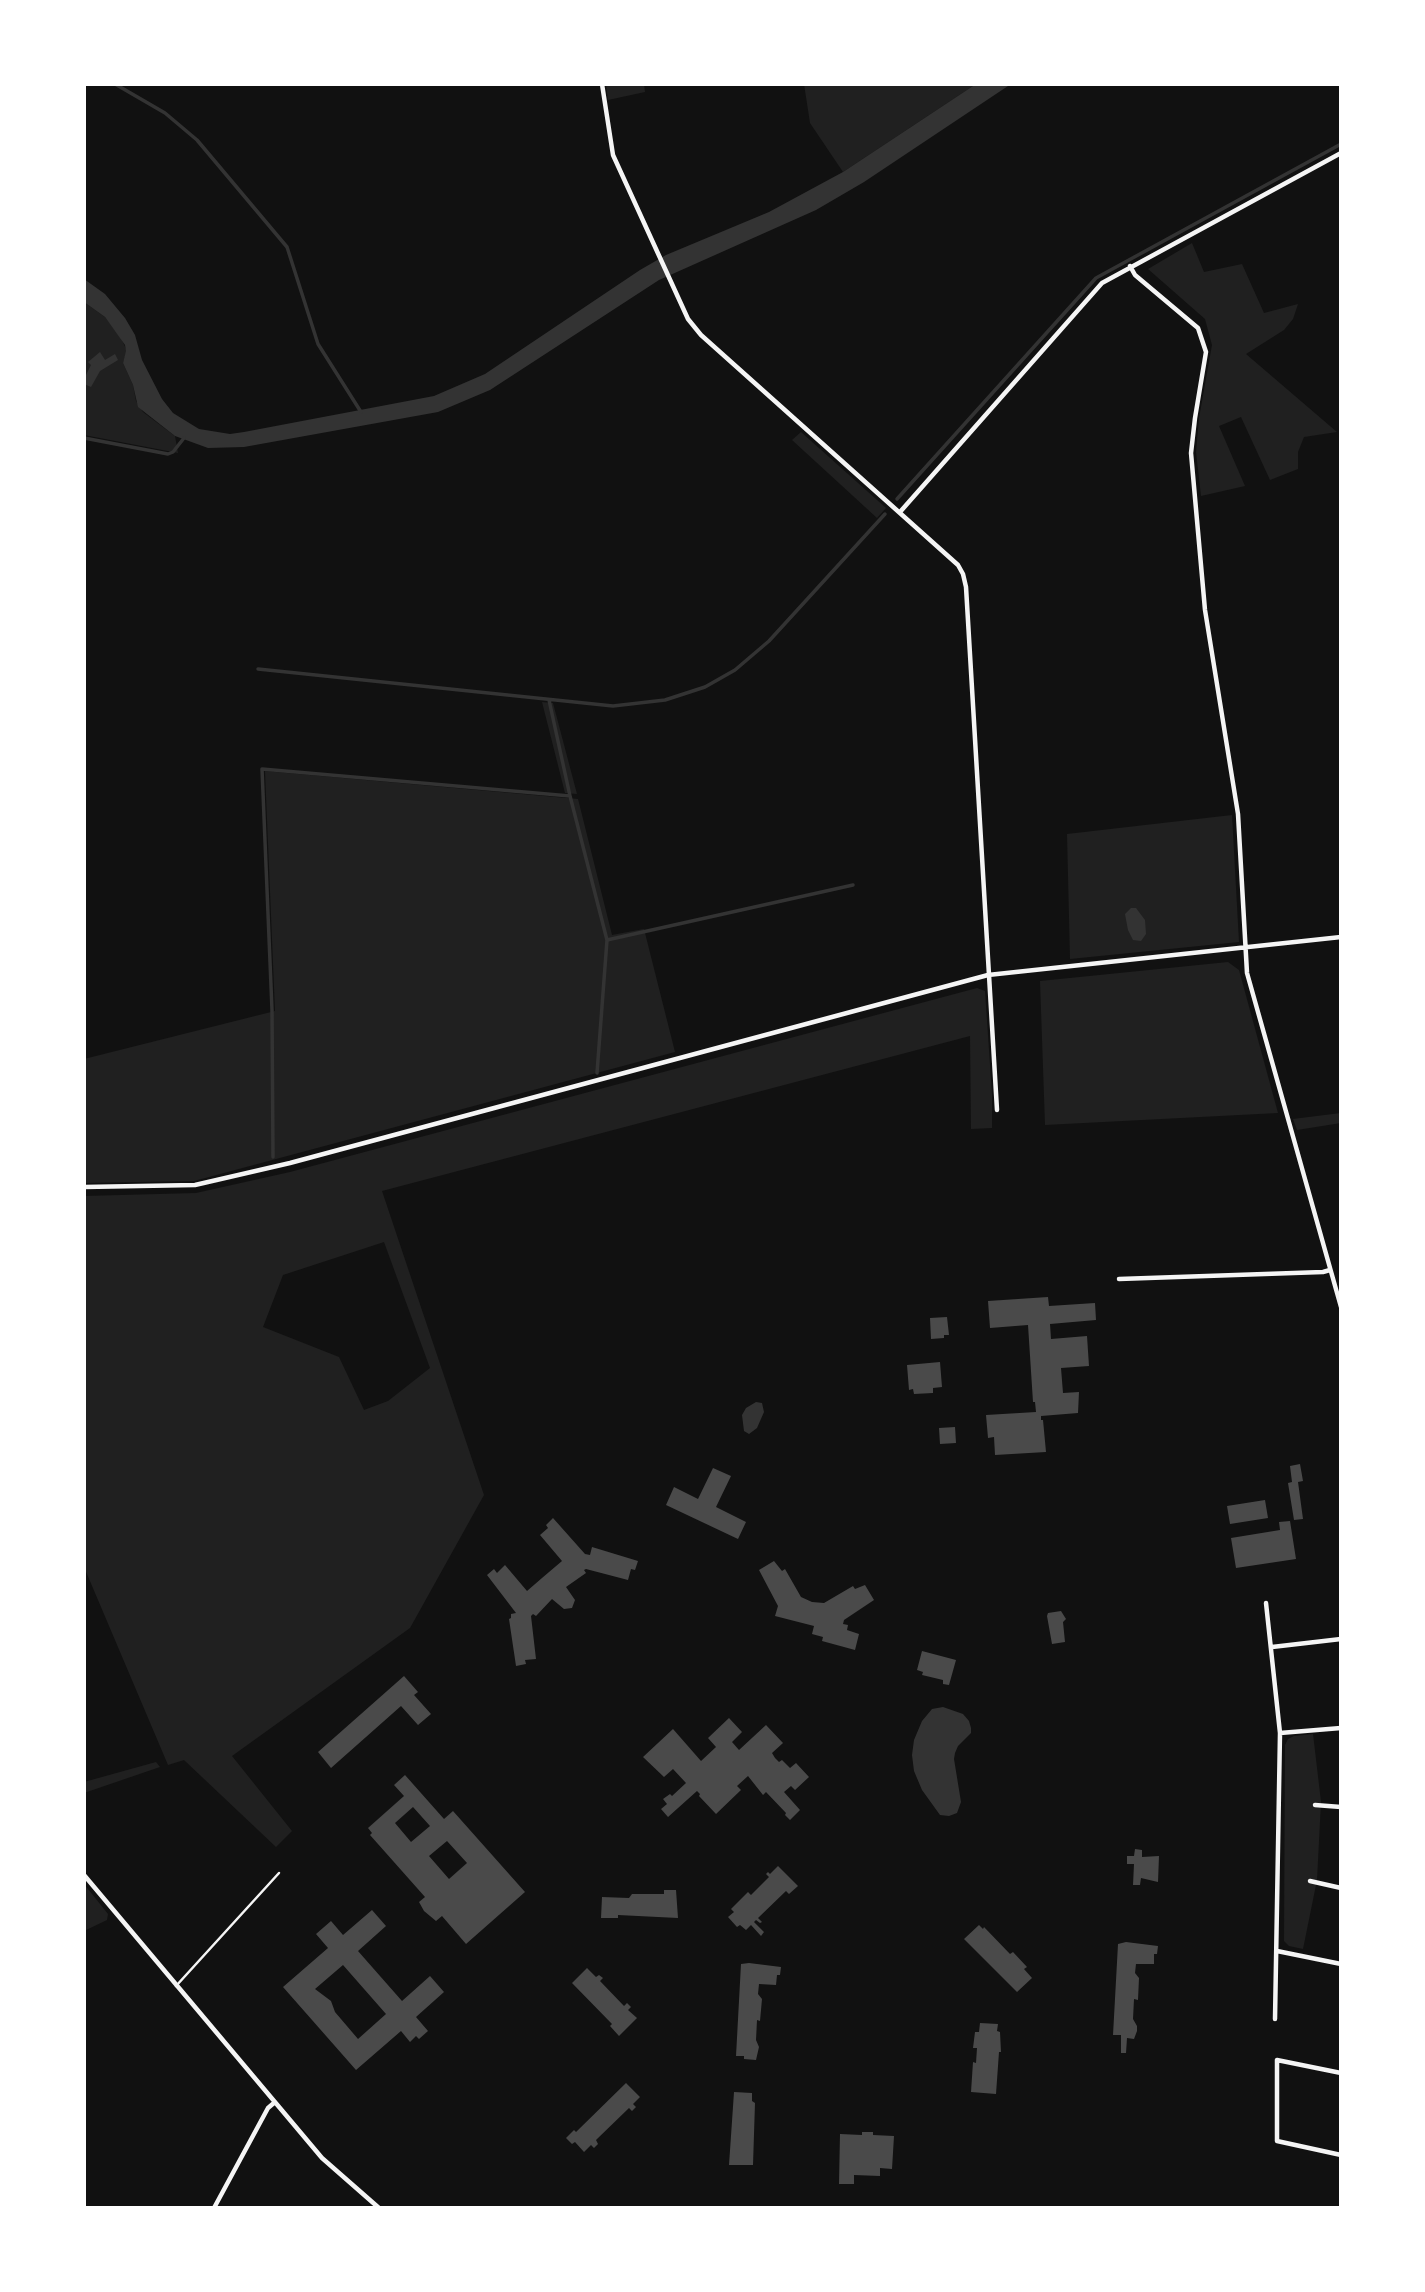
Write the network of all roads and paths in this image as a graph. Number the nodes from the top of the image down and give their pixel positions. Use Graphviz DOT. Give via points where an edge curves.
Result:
graph roads {
  1 [pos="602,84"];
  2 [pos="1341,153"];
  3 [pos="1130,266"];
  4 [pos="900,512"];
  5 [pos="1341,937"];
  6 [pos="1244,949"];
  7 [pos="988,975"];
  8 [pos="997,1110"];
  9 [pos="84,1187"];
  10 [pos="1331,1270"];
  11 [pos="1119,1279"];
  12 [pos="1341,1307"];
  13 [pos="1266,1603"];
  14 [pos="1341,1639"];
  15 [pos="1272,1647"];
  16 [pos="1341,1728"];
  17 [pos="1280,1733"];
  18 [pos="1315,1805"];
  19 [pos="1341,1807"];
  20 [pos="279,1873"];
  21 [pos="84,1875"];
  22 [pos="1310,1881"];
  23 [pos="1341,1888"];
  24 [pos="1277,1951"];
  25 [pos="1341,1964"];
  26 [pos="176,1986"];
  27 [pos="1275,2019"];
  28 [pos="1341,2073"];
  29 [pos="275,2102"];
  30 [pos="1341,2155"];
  31 [pos="214,2208"];
  32 [pos="379,2208"];
  1 -- 4 [label="street" via="613,155 688,319"];
  2 -- 3 [label="street"];
  3 -- 4 [label="street" via="1102,283"];
  3 -- 6 [label="street" via="1198,328 1206,352 1191,453 1205,610 1238,814"];
  4 -- 7 [label="street" via="958,565 966,587"];
  5 -- 6 [label="street"];
  6 -- 7 [label="street"];
  6 -- 10 [label="street"];
  7 -- 8 [label="street"];
  7 -- 9 [label="street" via="290,1163 195,1185"];
  10 -- 11 [label="street"];
  10 -- 12 [label="street"];
  13 -- 15 [label="street"];
  14 -- 15 [label="street"];
  15 -- 17 [label="street"];
  16 -- 17 [label="street"];
  17 -- 24 [label="street"];
  18 -- 19 [label="street"];
  20 -- 26 [label="lane"];
  21 -- 26 [label="street"];
  22 -- 23 [label="street"];
  24 -- 25 [label="street"];
  24 -- 27 [label="street"];
  26 -- 29 [label="street"];
  28 -- 30 [label="street" via="1277,2060 1277,2141"];
  29 -- 31 [label="street"];
  29 -- 32 [label="street" via="322,2158"];
}
